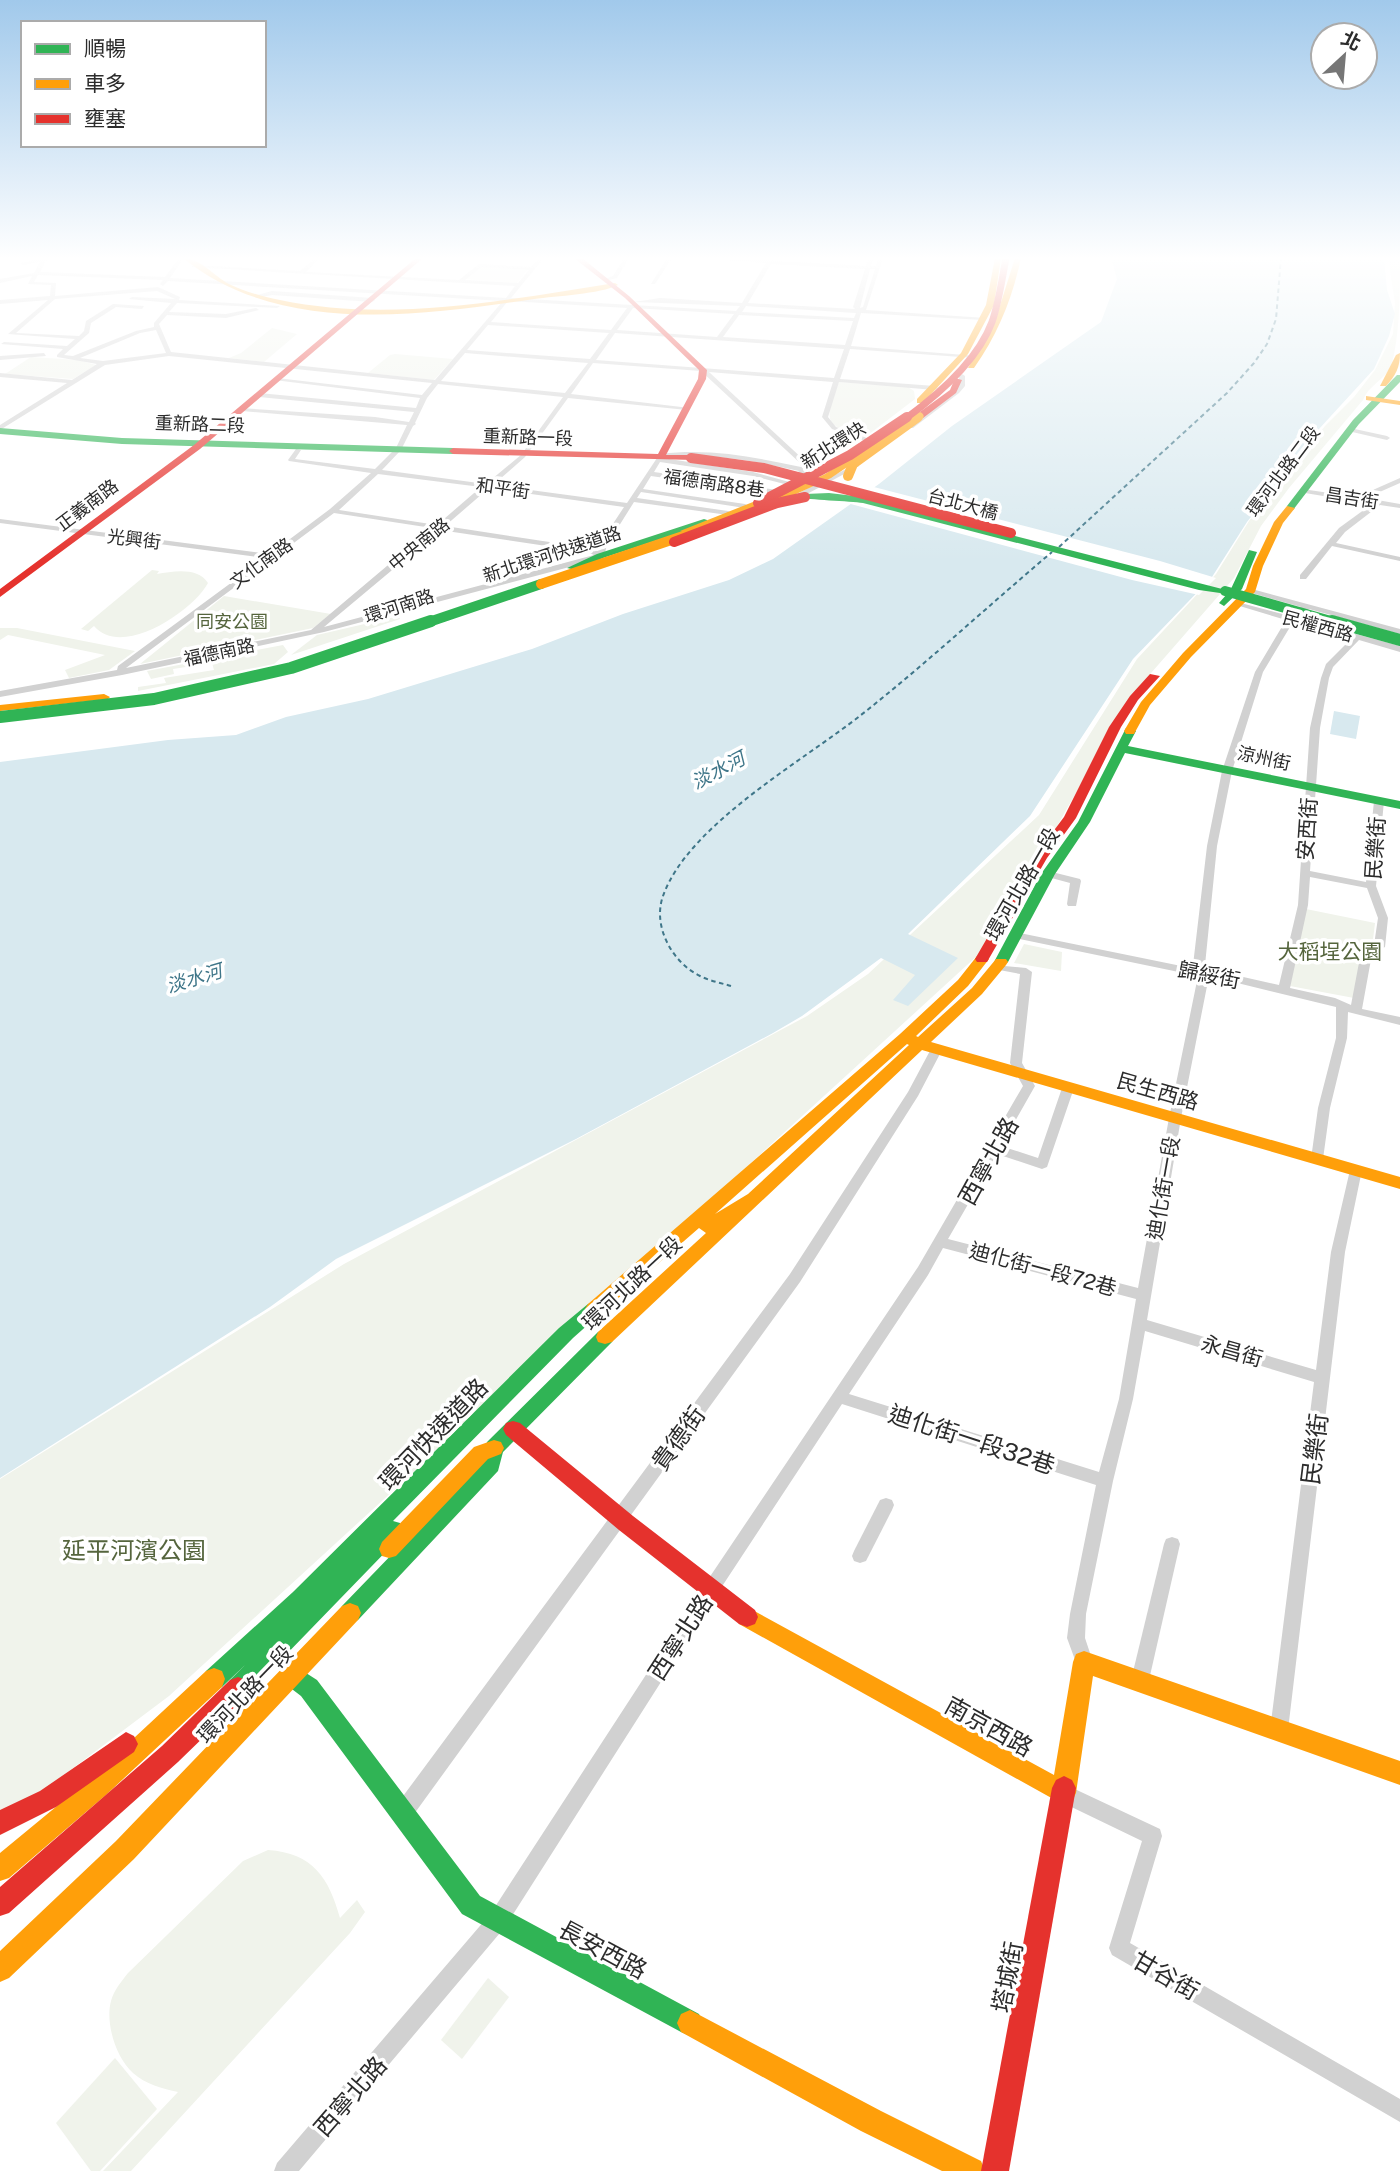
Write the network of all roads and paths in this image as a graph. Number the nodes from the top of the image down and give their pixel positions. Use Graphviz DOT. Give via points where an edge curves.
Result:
graph roads {
  1 [pos="81,359"];
  2 [pos="130,359"];
  3 [pos="219,359"];
  4 [pos="301,359"];
  5 [pos="457,359"];
  6 [pos="570,359"];
  7 [pos="691,359"];
  8 [pos="843,359"];
  9 [pos="967,359"];
  10 [pos="968,359"];
  11 [pos="970,359"];
  12 [pos="975,359"];
  13 [pos="1398,359"];
  14 [pos="592,361"];
  15 [pos="103,363"];
  16 [pos="292,367"];
  17 [pos="702,370"];
  18 [pos="0,375"];
  19 [pos="1400,377"];
  20 [pos="960,378"];
  21 [pos="277,380"];
  22 [pos="837,380"];
  23 [pos="74,382"];
  24 [pos="438,382"];
  25 [pos="910,386"];
  26 [pos="935,388"];
  27 [pos="259,394"];
  28 [pos="567,395"];
  29 [pos="424,397"];
  30 [pos="1375,397"];
  31 [pos="1400,402"];
  32 [pos="687,408"];
  33 [pos="242,409"];
  34 [pos="919,409"];
  35 [pos="418,410"];
  36 [pos="413,424"];
  37 [pos="1350,430"];
  38 [pos="0,431"];
  39 [pos="1387,438"];
  40 [pos="867,440"];
  41 [pos="199,445"];
  42 [pos="298,450"];
  43 [pos="397,451"];
  44 [pos="524,454"];
  45 [pos="660,458"];
  46 [pos="690,459"];
  47 [pos="377,471"];
  48 [pos="650,474"];
  49 [pos="1400,480"];
  50 [pos="803,483"];
  51 [pos="489,486"];
  52 [pos="639,490"];
  53 [pos="1305,491"];
  54 [pos="1359,499"];
  55 [pos="1379,502"];
  56 [pos="631,503"];
  57 [pos="745,506"];
  58 [pos="1400,506"];
  59 [pos="333,511"];
  60 [pos="728,513"];
  61 [pos="0,521"];
  62 [pos="441,527"];
  63 [pos="81,533"];
  64 [pos="1006,534"];
  65 [pos="1332,544"];
  66 [pos="269,556"];
  67 [pos="1400,559"];
  68 [pos="598,564"];
  69 [pos="1304,577"];
  70 [pos="0,594"];
  71 [pos="1239,594"];
  72 [pos="1307,606"];
  73 [pos="1292,619"];
  74 [pos="314,632"];
  75 [pos="1400,632"];
  76 [pos="1359,637"];
  77 [pos="1400,640"];
  78 [pos="1400,649"];
  79 [pos="122,672"];
  80 [pos="0,694"];
  81 [pos="0,713"];
  82 [pos="29,713"];
  83 [pos="1120,748"];
  84 [pos="1227,771"];
  85 [pos="1310,788"];
  86 [pos="1379,801"];
  87 [pos="1400,805"];
  88 [pos="1304,873"];
  89 [pos="1048,874"];
  90 [pos="1371,886"];
  91 [pos="1072,904"];
  92 [pos="1015,935"];
  93 [pos="998,967"];
  94 [pos="1204,972"];
  95 [pos="1284,990"];
  96 [pos="1342,1005"];
  97 [pos="1356,1011"];
  98 [pos="1400,1021"];
  99 [pos="912,1041"];
  100 [pos="936,1050"];
  101 [pos="1022,1075"];
  102 [pos="1068,1087"];
  103 [pos="1175,1118"];
  104 [pos="996,1149"];
  105 [pos="1317,1159"];
  106 [pos="1356,1170"];
  107 [pos="1400,1183"];
  108 [pos="751,1199"];
  109 [pos="942,1242"];
  110 [pos="1144,1295"];
  111 [pos="1140,1324"];
  112 [pos="1323,1378"];
  113 [pos="839,1397"];
  114 [pos="513,1429"];
  115 [pos="494,1448"];
  116 [pos="1105,1481"];
  117 [pos="886,1505"];
  118 [pos="620,1517"];
  119 [pos="1172,1544"];
  120 [pos="860,1556"];
  121 [pos="711,1588"];
  122 [pos="1084,1662"];
  123 [pos="292,1675"];
  124 [pos="1140,1680"];
  125 [pos="197,1694"];
  126 [pos="1279,1730"];
  127 [pos="1400,1773"];
  128 [pos="1064,1793"];
  129 [pos="402,1814"];
  130 [pos="0,1823"];
  131 [pos="0,1857"];
  132 [pos="0,1869"];
  133 [pos="0,1904"];
  134 [pos="498,1920"];
  135 [pos="0,1969"];
  136 [pos="1400,2111"];
  137 [pos="285,2171"];
  138 [pos="971,2171"];
  139 [pos="995,2171"];
  1 -- 15 [label="street"];
  2 -- 15 [label="street"];
  3 -- 16 [label="street"];
  4 -- 16 [label="main road, 正義南路"];
  5 -- 24 [label="street, 文化南路"];
  6 -- 14 [label="street"];
  7 -- 17 [label="main road"];
  8 -- 22 [label="street"];
  9 -- 26 [label="main road"];
  10 -- 81 [label="main road, 新北環河快速道路, bridge" via="888,428 827,468 780,493 672,536 265,667 135,695"];
  11 -- 20 [label="main road"];
  12 -- 50 [label="main road, 新北環快, bridge" via="930,403 886,435 826,474"];
  13 -- 30 [label="main road, 環河北路二段"];
  14 -- 17 [label="street"];
  14 -- 28 [label="street, 中央南路"];
  15 -- 23 [label="street"];
  16 -- 21 [label="main road, 正義南路"];
  16 -- 24 [label="street"];
  17 -- 22 [label="street"];
  17 -- 32 [label="main road"];
  17 -- 50 [label="street" via="803,462"];
  18 -- 23 [label="street"];
  19 -- 30 [label="main road, 環河北路二段"];
  20 -- 34 [label="main road" via="953,391"];
  20 -- 50 [label="main road" via="915,417"];
  21 -- 27 [label="main road, 正義南路"];
  21 -- 29 [label="street"];
  22 -- 25 [label="street"];
  22 -- 40 [label="street" via="826,420 843,433"];
  23 -- 38 [label="street"];
  24 -- 28 [label="street"];
  24 -- 29 [label="street, 文化南路"];
  25 -- 26 [label="street"];
  25 -- 34 [label="street" via="917,391"];
  26 -- 34 [label="main road"];
  27 -- 33 [label="main road, 正義南路"];
  27 -- 35 [label="street"];
  28 -- 32 [label="street"];
  28 -- 44 [label="street, 中央南路"];
  29 -- 35 [label="street, 文化南路"];
  30 -- 31 [label="main road"];
  30 -- 37 [label="main road, 環河北路二段"];
  30 -- 71 [label="main road, 環河北路二段" via="1334,436 1263,527"];
  32 -- 45 [label="main road"];
  33 -- 36 [label="street"];
  33 -- 41 [label="main road, 正義南路"];
  34 -- 40 [label="main road"];
  34 -- 64 [label="main road, bridge" via="853,464 847,472 850,480 876,494"];
  35 -- 36 [label="street, 文化南路"];
  36 -- 43 [label="street, 文化南路"];
  37 -- 39 [label="street"];
  37 -- 53 [label="main road, 環河北路二段"];
  38 -- 41 [label="main road, 重新路二段" via="95,444"];
  40 -- 50 [label="main road"];
  41 -- 42 [label="main road, 重新路二段"];
  41 -- 43 [label="main road, 重新路二段"];
  41 -- 63 [label="main road, 正義南路"];
  42 -- 43 [label="main road, 重新路二段"];
  42 -- 47 [label="street, 和平街" via="292,460"];
  43 -- 44 [label="main road, 重新路一段"];
  43 -- 47 [label="street, 文化南路"];
  44 -- 45 [label="main road, 重新路一段"];
  44 -- 51 [label="street, 中央南路"];
  45 -- 46 [label="main road, 重新路一段"];
  45 -- 48 [label="street"];
  45 -- 50 [label="street, 重新路一段"];
  45 -- 50 [label="street, 重新路一段" via="704,454"];
  46 -- 64 [label="main road, 台北大橋, bridge" via="766,471"];
  47 -- 51 [label="street, 和平街"];
  47 -- 59 [label="street, 文化南路"];
  48 -- 50 [label="street, 福德南路8巷"];
  48 -- 52 [label="street"];
  49 -- 54 [label="street"];
  50 -- 57 [label="main road, 環河南路"];
  50 -- 68 [label="main road, 環河南路" via="719,524"];
  50 -- 82 [label="main road, 新北環河快速道路, bridge" via="692,533 291,668 154,699"];
  51 -- 56 [label="street, 和平街"];
  51 -- 62 [label="street, 中央南路"];
  52 -- 56 [label="street"];
  52 -- 57 [label="street"];
  53 -- 54 [label="street, 昌吉街"];
  53 -- 71 [label="main road, 環河北路二段" via="1279,522"];
  54 -- 55 [label="street, 昌吉街"];
  55 -- 58 [label="street, 昌吉街"];
  55 -- 65 [label="street" via="1342,530"];
  56 -- 60 [label="street, 和平街"];
  56 -- 68 [label="street" via="603,545"];
  57 -- 60 [label="main road, 環河南路"];
  59 -- 62 [label="street"];
  59 -- 66 [label="street, 文化南路"];
  60 -- 68 [label="main road, 環河南路"];
  61 -- 63 [label="street, 光興街"];
  62 -- 68 [label="street" via="589,550"];
  62 -- 74 [label="street, 中央南路"];
  63 -- 66 [label="street, 光興街"];
  63 -- 70 [label="main road, 正義南路"];
  64 -- 68 [label="main road, bridge" via="863,500 819,496 778,503"];
  64 -- 71 [label="main road, 台北大橋"];
  65 -- 67 [label="street"];
  65 -- 69 [label="street"];
  66 -- 79 [label="street, 文化南路" via="121,668"];
  68 -- 74 [label="street, 福德南路"];
  68 -- 81 [label="main road, 環河南路" via="565,570 324,652 238,674 132,695"];
  68 -- 81 [label="main road, 環河南路" via="251,682 152,701"];
  68 -- 82 [label="main road, bridge" via="236,680"];
  71 -- 72 [label="street, 民權西路"];
  71 -- 73 [label="street, 民權西路"];
  71 -- 77 [label="main road, 台北大橋, bridge"];
  71 -- 83 [label="main road, 環河北路一段" via="1155,692"];
  71 -- 99 [label="main road, 環河北路一段" via="1133,698 1070,818 1041,858 985,957"];
  72 -- 73 [label="street, 迪化街一段"];
  72 -- 75 [label="street, 民權西路"];
  73 -- 76 [label="street, 民權西路"];
  73 -- 84 [label="street, 迪化街一段" via="1259,672"];
  74 -- 79 [label="street, 福德南路"];
  76 -- 78 [label="street, 民權西路"];
  76 -- 85 [label="street, 安西街" via="1329,666 1315,729"];
  79 -- 80 [label="street"];
  81 -- 82 [label="main road, 新北環河快速道路, bridge"];
  83 -- 84 [label="main road, 涼州街"];
  83 -- 89 [label="main road, 環河北路一段" via="1084,822"];
  84 -- 85 [label="main road, 涼州街"];
  84 -- 94 [label="street, 迪化街一段" via="1212,846 1199,965"];
  85 -- 86 [label="main road, 涼州街"];
  85 -- 88 [label="street, 安西街"];
  86 -- 87 [label="main road, 涼州街"];
  86 -- 90 [label="street, 民樂街"];
  88 -- 90 [label="street"];
  88 -- 95 [label="street, 安西街" via="1303,905"];
  89 -- 91 [label="street" via="1076,881"];
  89 -- 92 [label="main road, 環河北路一段"];
  90 -- 97 [label="street, 民樂街" via="1384,918 1379,947 1367,952"];
  92 -- 93 [label="main road, 環河北路一段"];
  92 -- 94 [label="street, 歸綏街"];
  93 -- 99 [label="main road, 環河北路一段" via="977,991"];
  93 -- 101 [label="street" via="1026,972 1016,1063"];
  94 -- 95 [label="street, 歸綏街"];
  94 -- 103 [label="street, 迪化街一段"];
  95 -- 96 [label="street, 歸綏街"];
  96 -- 97 [label="street, 歸綏街"];
  96 -- 105 [label="street" via="1337,1071 1328,1093"];
  97 -- 98 [label="street, 歸綏街"];
  99 -- 100 [label="main road, 民生西路"];
  99 -- 108 [label="main road, 環河北路一段"];
  99 -- 125 [label="main road, 環河快速道路" via="802,1129 566,1333 311,1590"];
  100 -- 101 [label="main road, 民生西路"];
  100 -- 118 [label="street, 貴德街" via="914,1093 814,1251"];
  101 -- 102 [label="main road, 民生西路"];
  101 -- 104 [label="street, 西寧北路" via="1030,1086"];
  102 -- 103 [label="main road, 民生西路"];
  102 -- 104 [label="street" via="1042,1164"];
  103 -- 105 [label="main road, 民生西路"];
  103 -- 110 [label="street, 迪化街一段"];
  104 -- 109 [label="street, 西寧北路"];
  105 -- 106 [label="main road, 民生西路"];
  106 -- 107 [label="main road, 民生西路"];
  106 -- 112 [label="street, 民樂街" via="1338,1252"];
  108 -- 114 [label="main road, 環河北路一段"];
  108 -- 133 [label="main road, 環河快速道路" via="716,1220 584,1332 322,1605 170,1754"];
  109 -- 110 [label="street, 迪化街一段72巷"];
  109 -- 113 [label="street, 西寧北路"];
  110 -- 111 [label="street, 迪化街一段"];
  111 -- 112 [label="street, 永昌街"];
  111 -- 116 [label="street, 迪化街一段"];
  112 -- 126 [label="street, 民樂街"];
  113 -- 116 [label="street, 迪化街一段32巷"];
  113 -- 121 [label="street, 西寧北路"];
  114 -- 115 [label="main road, 環河北路一段"];
  114 -- 118 [label="main road, 南京西路"];
  115 -- 123 [label="main road, 環河北路一段" via="491,1465"];
  115 -- 131 [label="main road" via="481,1453 278,1666 241,1696 45,1820"];
  116 -- 122 [label="street, 迪化街一段" via="1078,1614 1076,1638"];
  117 -- 120 [label="street"];
  118 -- 121 [label="main road, 南京西路"];
  118 -- 129 [label="street, 貴德街"];
  119 -- 124 [label="street"];
  121 -- 128 [label="main road, 南京西路" via="748,1618"];
  121 -- 134 [label="street, 西寧北路"];
  122 -- 124 [label="main road"];
  122 -- 128 [label="main road"];
  123 -- 129 [label="main road, 長安西路" via="309,1688"];
  123 -- 135 [label="main road, 環河北路一段" via="125,1850"];
  124 -- 126 [label="main road"];
  125 -- 130 [label="main road" via="48,1799"];
  125 -- 132 [label="main road, 環河快速道路" via="99,1786"];
  126 -- 127 [label="main road"];
  128 -- 136 [label="street, 甘谷街" via="1153,1836 1119,1948"];
  128 -- 139 [label="main road, 塔城街"];
  129 -- 134 [label="main road, 長安西路" via="471,1905"];
  134 -- 137 [label="street, 西寧北路"];
  134 -- 138 [label="main road, 長安西路"];
}
